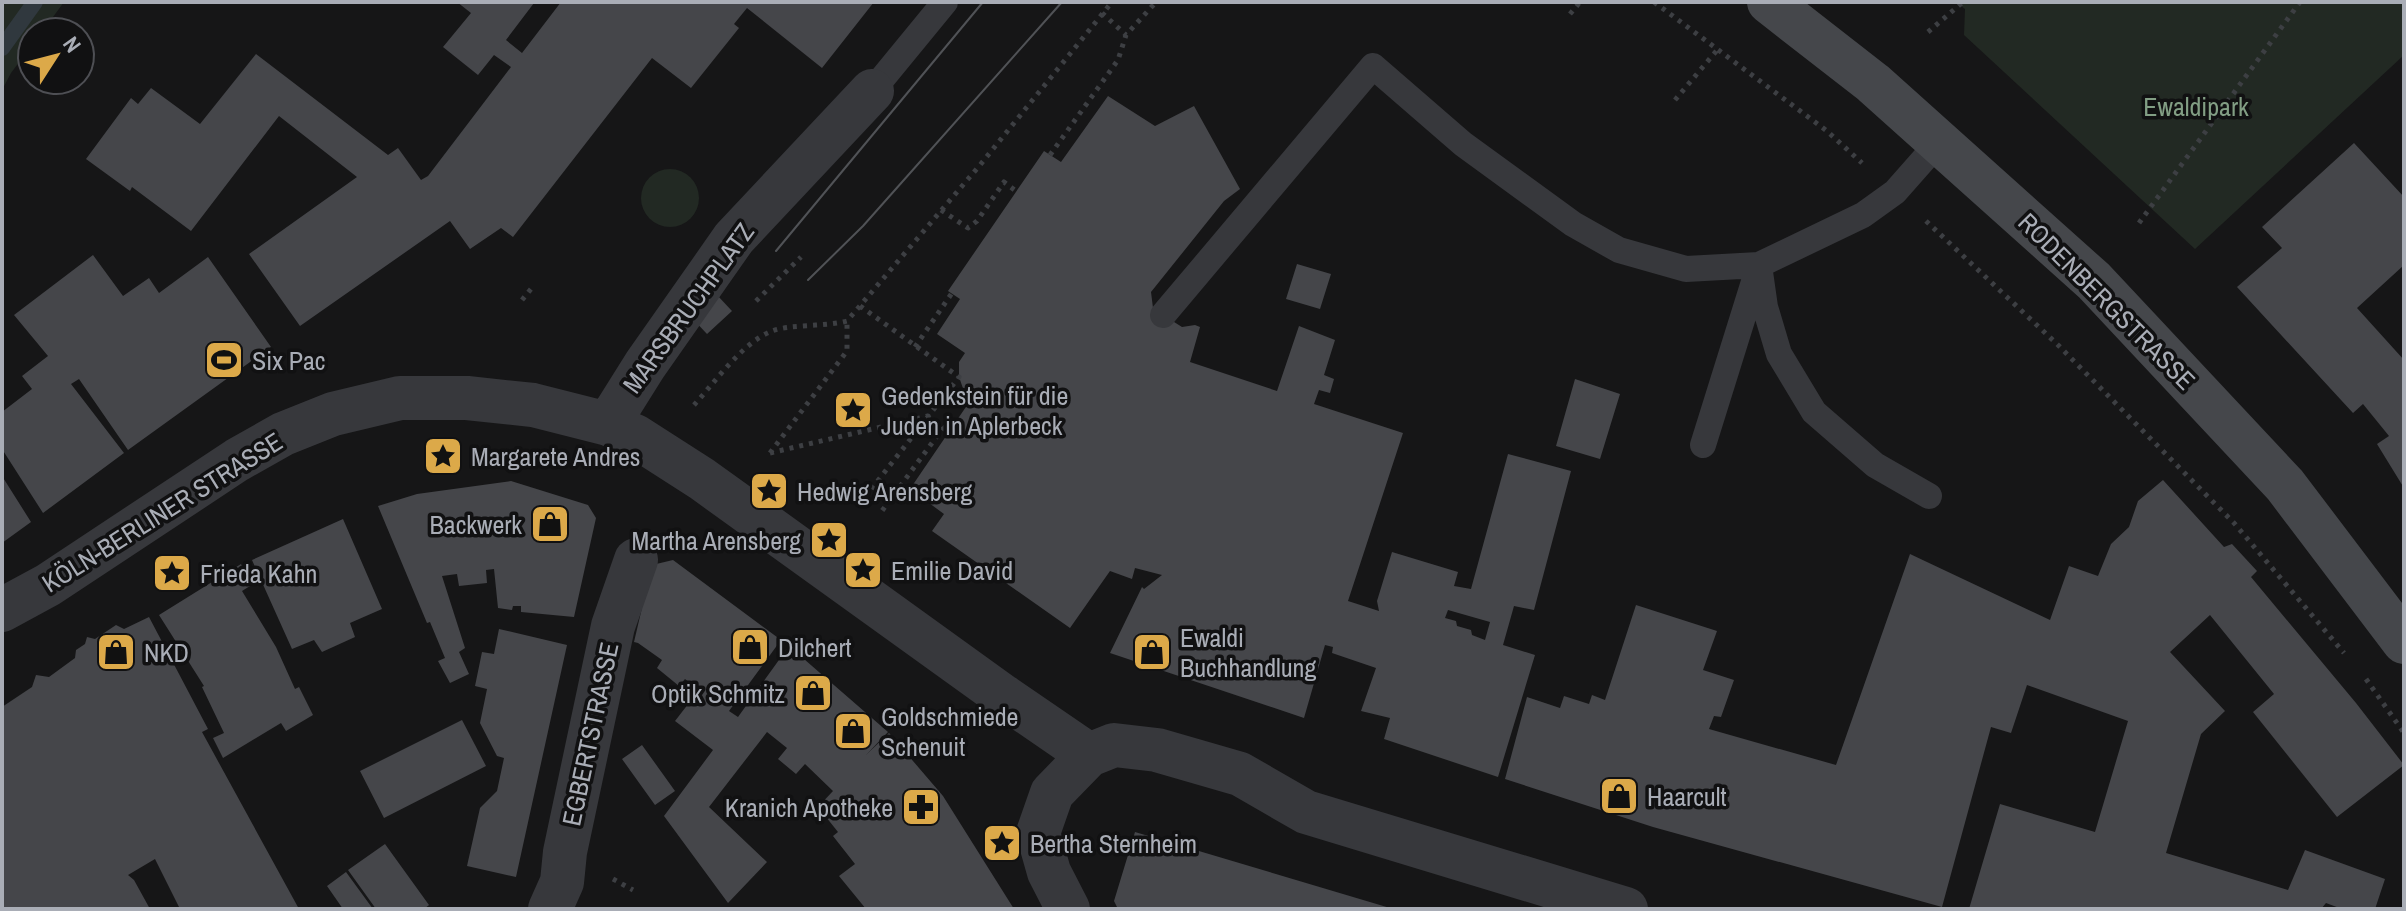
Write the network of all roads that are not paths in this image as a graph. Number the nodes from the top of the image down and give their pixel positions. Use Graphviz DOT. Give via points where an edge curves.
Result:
graph roads {
  1 [pos="945,2"];
  2 [pos="1769,2"];
  3 [pos="872,91"];
  4 [pos="1940,141"];
  5 [pos="1759,265"];
  6 [pos="1163,315"];
  7 [pos="608,424"];
  8 [pos="1703,445"];
  9 [pos="1929,496"];
  10 [pos="636,560"];
  11 [pos="2,610"];
  12 [pos="2404,642"];
  13 [pos="1089,755"];
  14 [pos="550,909"];
  15 [pos="1068,909"];
  16 [pos="1626,909"];
  1 -- 3 [label="lane"];
  2 -- 4 [label="main road, RODENBERGSTRASSE"];
  3 -- 7 [label="street, MARSBRUCHPLATZ" via="734,238"];
  4 -- 5 [label="lane" via="1895,192 1863,215"];
  4 -- 12 [label="main road, RODENBERGSTRASSE" via="2094,281 2285,485"];
  5 -- 6 [label="lane" via="1686,269 1619,250 1573,224 1463,144 1373,66"];
  5 -- 8 [label="lane"];
  5 -- 9 [label="lane" via="1779,354 1814,412 1875,465"];
  7 -- 11 [label="street, KÖLN-BERLINER STRASSE" via="533,405 467,398 400,398 333,414 237,460"];
  7 -- 13 [label="street, KÖLN-BERLINER STRASSE" via="702,479"];
  10 -- 14 [label="street, EGBERTSTRASSE" via="613,626 562,882"];
  13 -- 15 [label="street" via="1052,793 1038,833 1049,872"];
  13 -- 16 [label="street" via="1114,745 1157,750 1240,774 1306,812"];
}
